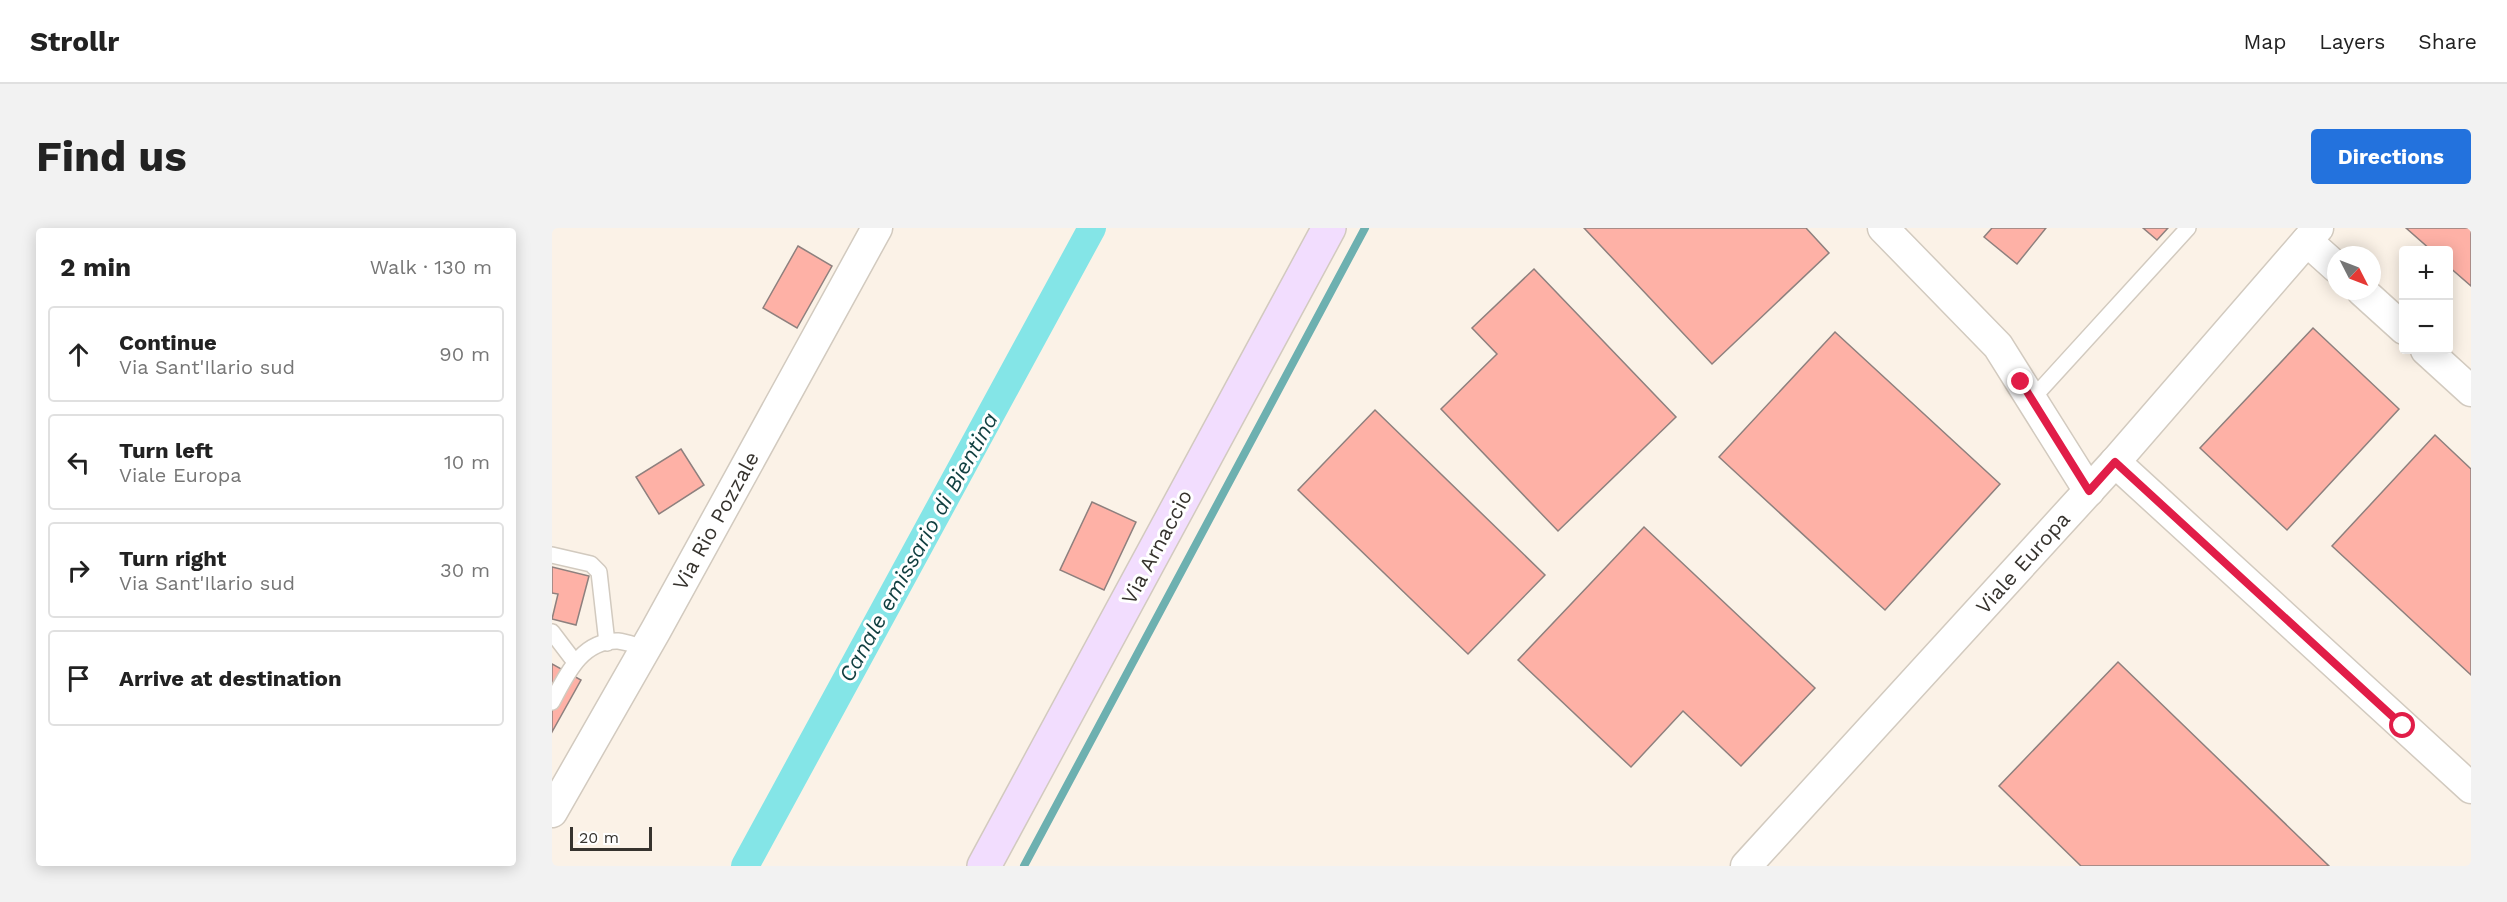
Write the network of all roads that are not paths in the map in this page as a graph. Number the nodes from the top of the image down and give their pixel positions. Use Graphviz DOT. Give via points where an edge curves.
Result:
graph roads {
  1 [pos="878,228"];
  2 [pos="1329,228"];
  3 [pos="1883,228"];
  4 [pos="2188,228"];
  5 [pos="2312,234"];
  6 [pos="2327,255"];
  7 [pos="2372,300"];
  8 [pos="2399,325"];
  9 [pos="2430,354"];
  10 [pos="2471,391"];
  11 [pos="2032,399"];
  12 [pos="2115,462"];
  13 [pos="2089,491"];
  14 [pos="552,555"];
  15 [pos="552,632"];
  16 [pos="607,644"];
  17 [pos="646,648"];
  18 [pos="574,661"];
  19 [pos="552,702"];
  20 [pos="2471,788"];
  21 [pos="552,812"];
  22 [pos="984,866"];
  23 [pos="1746,866"];
  1 -- 17 [label="street, Via Rio Pozzale"];
  2 -- 22 [label="main road, Via Arnaccio"];
  3 -- 11 [label="street" via="1998,346"];
  4 -- 11 [label="lane"];
  5 -- 6 [label="street"];
  5 -- 12 [label="street, Viale Europa"];
  7 -- 8 [label="street"];
  9 -- 10 [label="street"];
  11 -- 13 [label="street"];
  12 -- 13 [label="street, Viale Europa"];
  12 -- 20 [label="street"];
  13 -- 23 [label="street, Viale Europa"];
  14 -- 16 [label="lane" via="591,564 599,572"];
  15 -- 18 [label="lane"];
  16 -- 17 [label="lane" via="617,641"];
  16 -- 18 [label="lane"];
  17 -- 21 [label="street, Via Rio Pozzale"];
  18 -- 19 [label="lane"];
}
